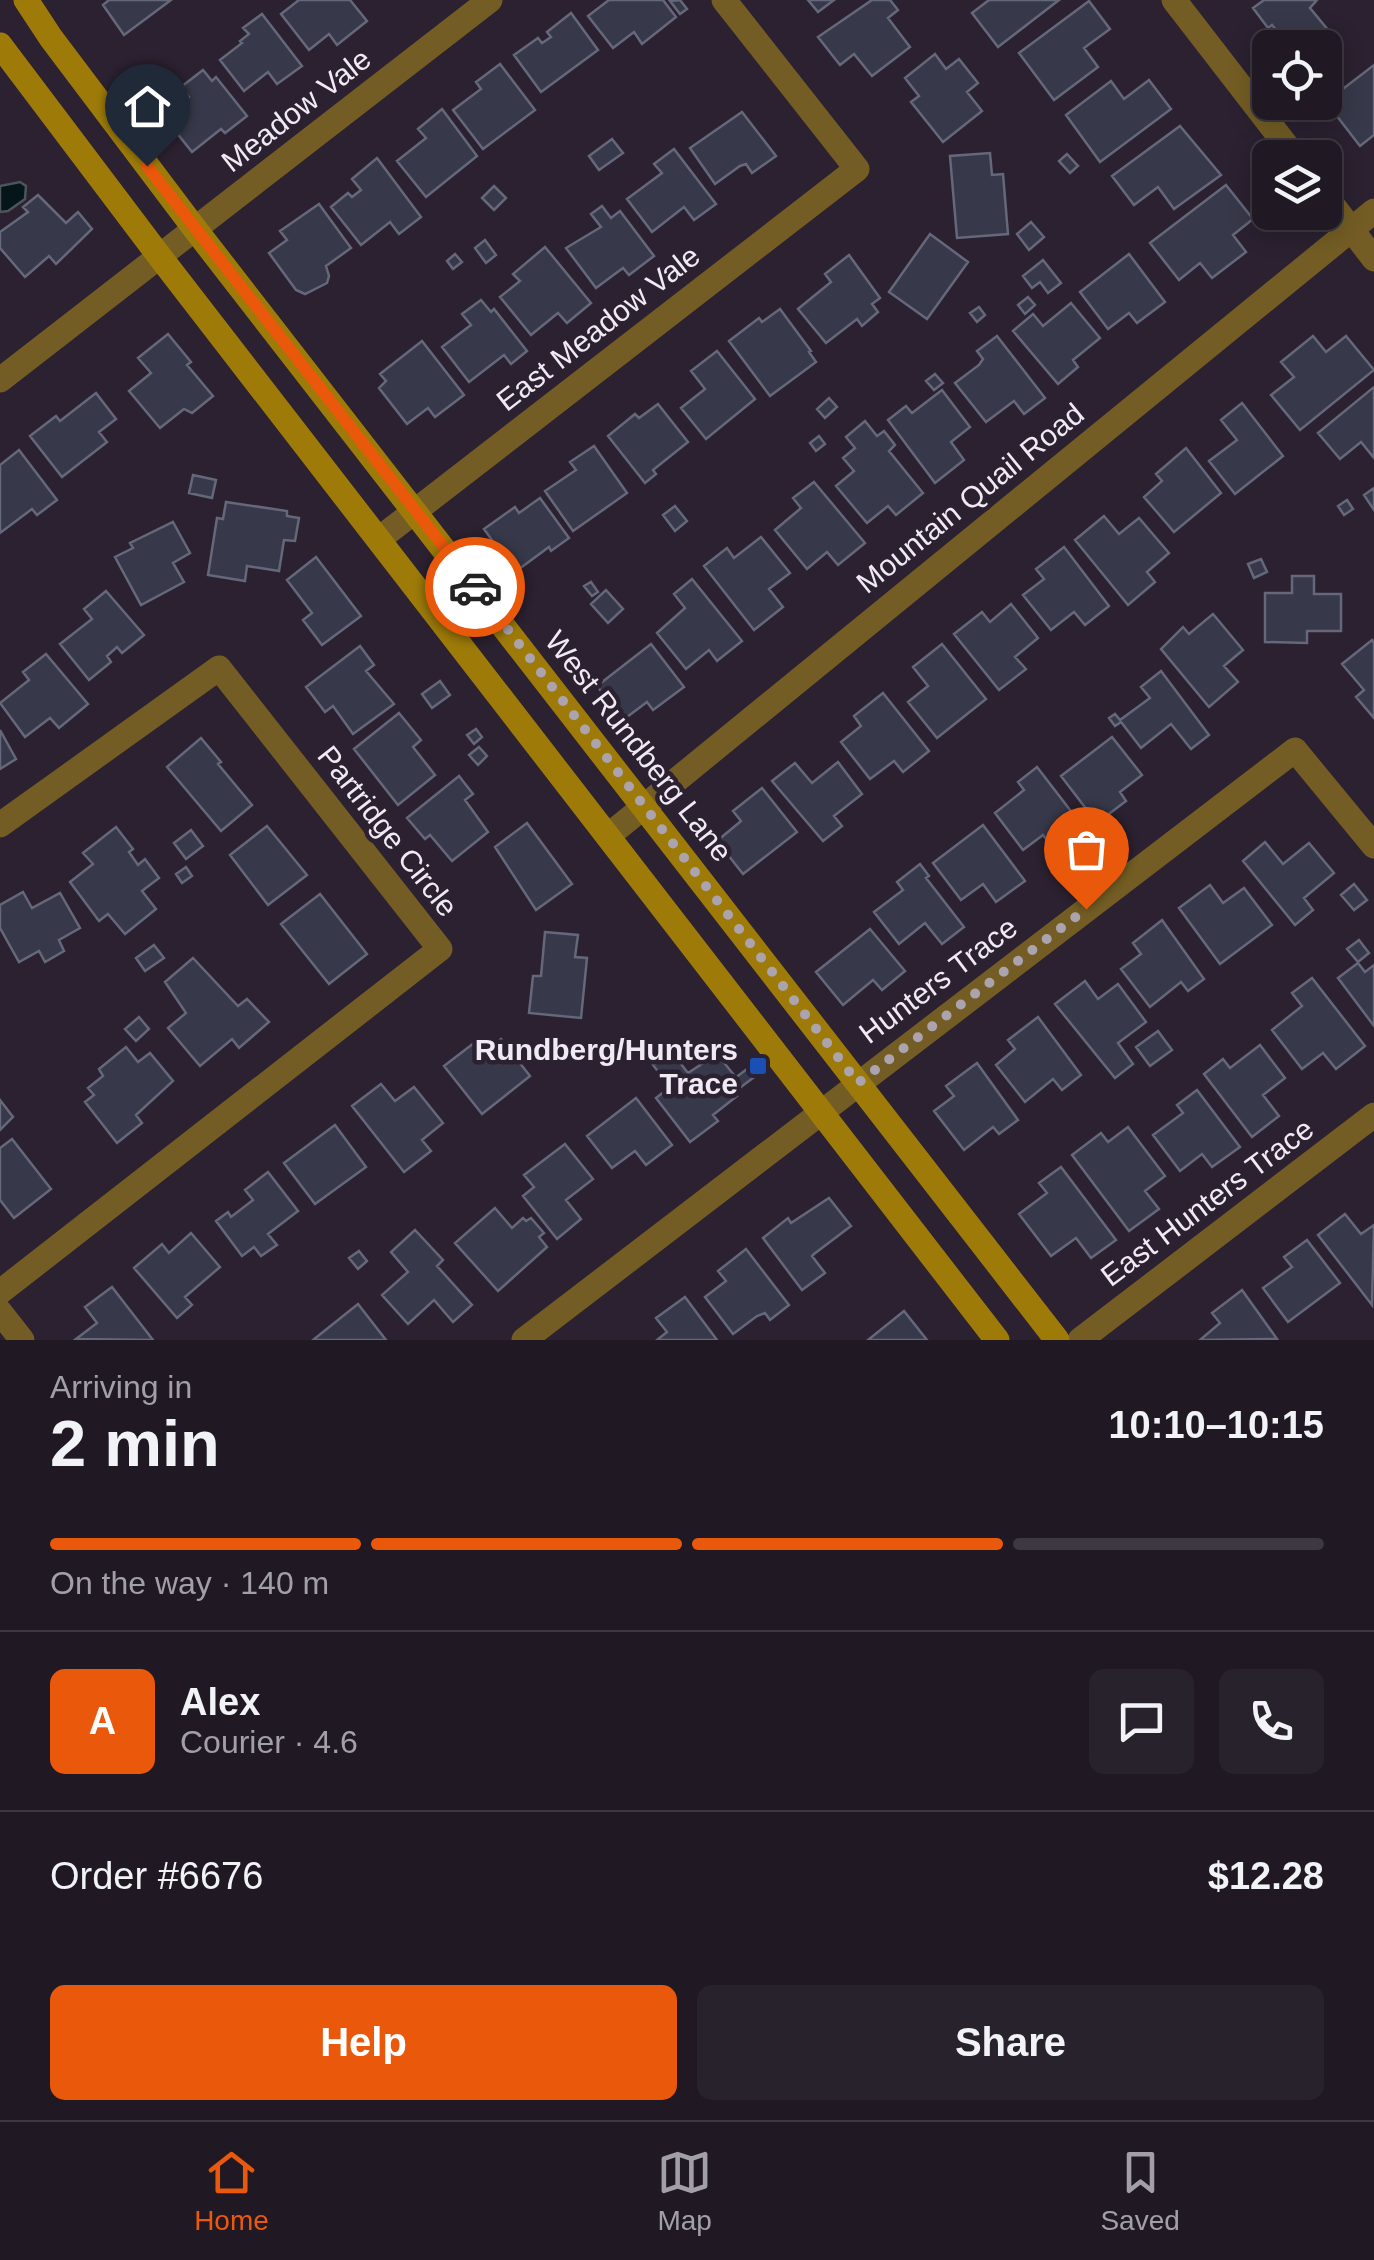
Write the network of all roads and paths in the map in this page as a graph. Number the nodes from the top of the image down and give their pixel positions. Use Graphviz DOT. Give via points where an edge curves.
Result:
graph roads {
  1 [pos="26,0"];
  2 [pos="490,0"];
  3 [pos="724,0"];
  4 [pos="1174,0"];
  5 [pos="0,44"];
  6 [pos="1282,140"];
  7 [pos="1374,210"];
  8 [pos="1342,218"];
  9 [pos="1350,228"];
  10 [pos="195,229"];
  11 [pos="160,257"];
  12 [pos="1374,259"];
  13 [pos="0,380"];
  14 [pos="416,510"];
  15 [pos="378,539"];
  16 [pos="644,807"];
  17 [pos="0,825"];
  18 [pos="608,836"];
  19 [pos="1374,846"];
  20 [pos="858,1083"];
  21 [pos="820,1113"];
  22 [pos="1374,1115"];
  23 [pos="0,1292"];
  24 [pos="0,1312"];
  25 [pos="22,1340"];
  26 [pos="524,1340"];
  27 [pos="997,1340"];
  28 [pos="1057,1340"];
  29 [pos="1080,1340"];
  1 -- 10 [label="main road, West Rundberg Lane"];
  2 -- 10 [label="street, Meadow Vale"];
  3 -- 14 [label="street, East Meadow Vale" via="857,169"];
  4 -- 6 [label="street"];
  5 -- 11 [label="main road"];
  7 -- 9 [label="street, Mountain Quail Road"];
  8 -- 9 [label="street"];
  9 -- 12 [label="street"];
  9 -- 16 [label="street, Mountain Quail Road"];
  10 -- 11 [label="street, Meadow Vale"];
  10 -- 14 [label="main road, West Rundberg Lane"];
  11 -- 13 [label="street, Meadow Vale"];
  11 -- 15 [label="main road"];
  14 -- 15 [label="street, East Meadow Vale"];
  14 -- 16 [label="main road, West Rundberg Lane"];
  15 -- 18 [label="main road"];
  16 -- 18 [label="street, Mountain Quail Road"];
  16 -- 20 [label="main road, West Rundberg Lane"];
  17 -- 23 [label="street, Partridge Circle" via="219,668 440,949"];
  18 -- 21 [label="main road"];
  19 -- 20 [label="street, Hunters Trace" via="1295,750"];
  20 -- 21 [label="street, Hunters Trace"];
  20 -- 28 [label="main road, West Rundberg Lane"];
  21 -- 26 [label="street, Hunters Trace"];
  21 -- 27 [label="main road"];
  22 -- 29 [label="street, East Hunters Trace"];
  24 -- 25 [label="street"];
}
